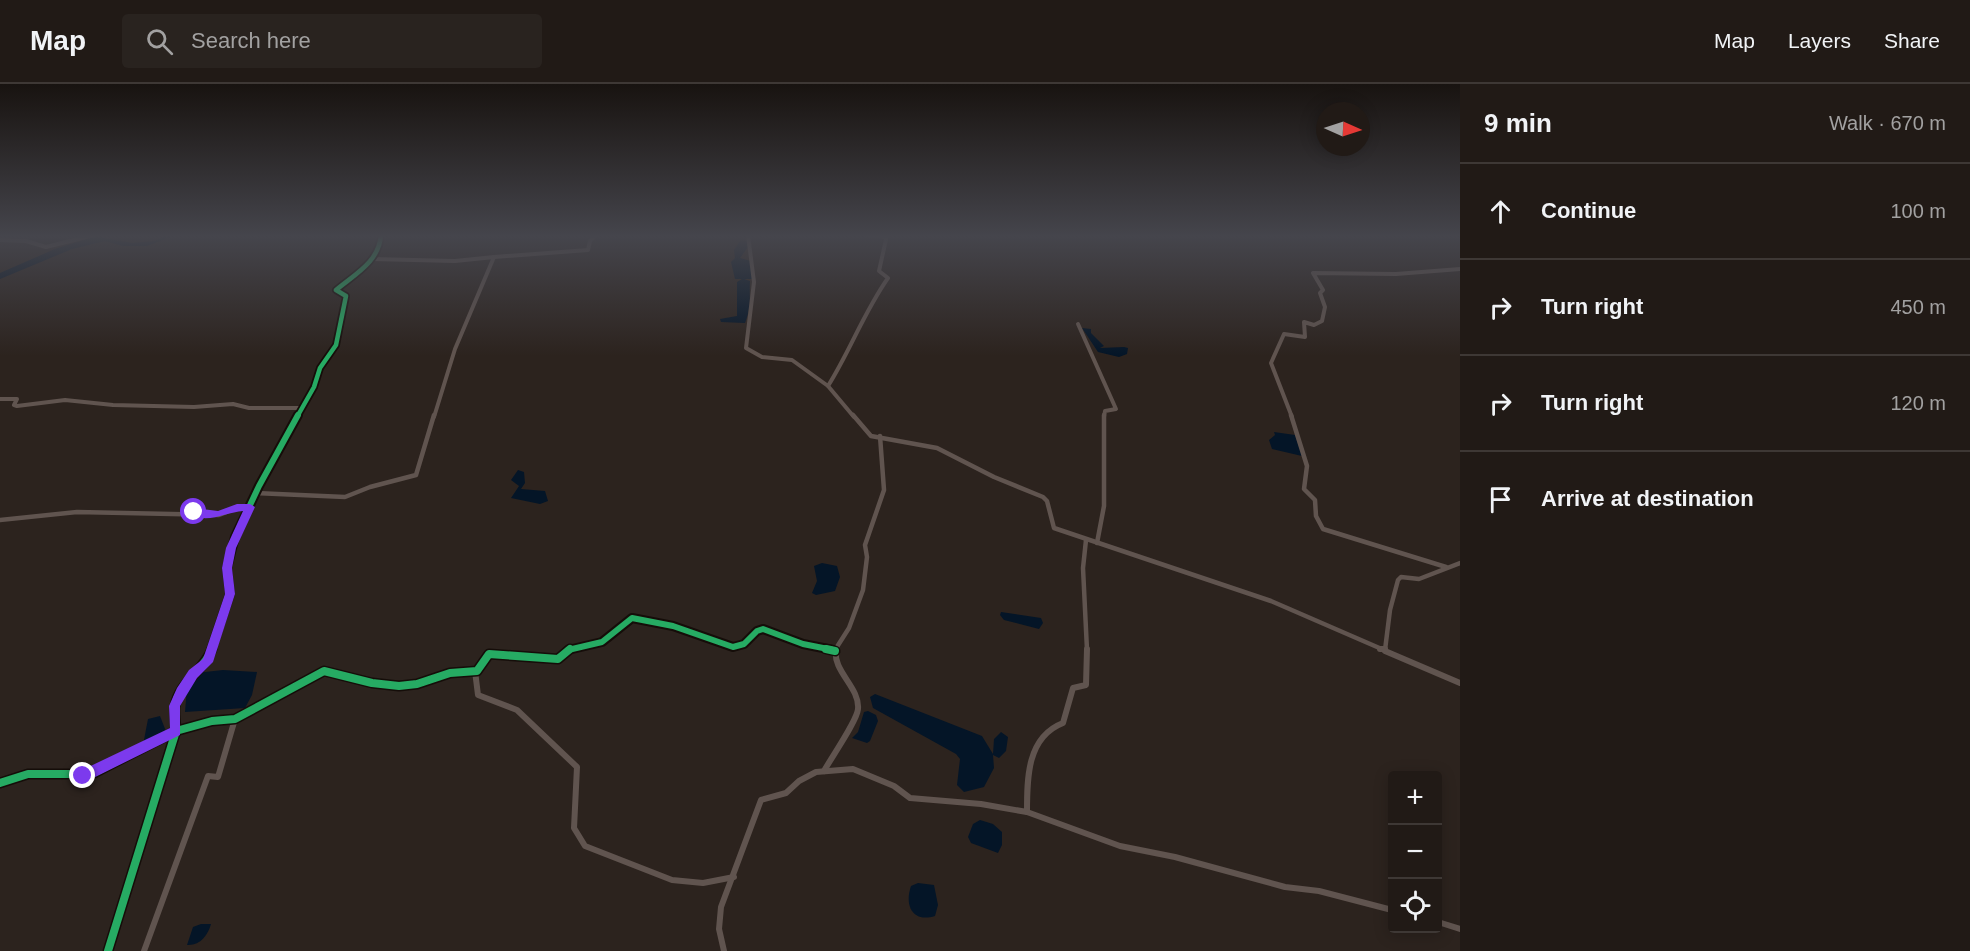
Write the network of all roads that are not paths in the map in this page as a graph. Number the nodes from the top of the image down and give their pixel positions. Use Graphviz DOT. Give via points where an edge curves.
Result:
graph roads {
  1 [pos="353,275"];
  2 [pos="486,275"];
  3 [pos="754,275"];
  4 [pos="885,275"];
  5 [pos="1314,275"];
  6 [pos="1078,324"];
  7 [pos="828,386"];
  8 [pos="0,399"];
  9 [pos="302,408"];
  10 [pos="880,436"];
  11 [pos="255,493"];
  12 [pos="250,507"];
  13 [pos="0,520"];
  14 [pos="1086,540"];
  15 [pos="1097,543"];
  16 [pos="1460,563"];
  17 [pos="1446,567"];
  18 [pos="835,651"];
  19 [pos="1385,651"];
  20 [pos="475,671"];
  21 [pos="1460,683"];
  22 [pos="235,719"];
  23 [pos="176,731"];
  24 [pos="824,771"];
  25 [pos="0,783"];
  26 [pos="1027,812"];
  27 [pos="734,877"];
  28 [pos="1388,909"];
  29 [pos="1442,924"];
  30 [pos="1460,929"];
  31 [pos="108,951"];
  32 [pos="144,951"];
  33 [pos="724,951"];
  1 -- 9 [label="street" via="336,290 346,296 341,328"];
  2 -- 11 [label="street" via="455,349 417,475 345,497"];
  3 -- 7 [label="street" via="746,348 762,357 792,360"];
  4 -- 7 [label="street" via="888,278 870,304"];
  5 -- 17 [label="street" via="1323,290 1322,321 1314,325 1304,322 1305,337 1284,334 1271,363 1298,432 1306,466 1304,489 1315,500 1316,516 1323,529"];
  6 -- 15 [label="street" via="1116,409 1105,411 1103,420 1104,506"];
  7 -- 10 [label="street" via="871,436"];
  8 -- 9 [label="street" via="17,399 17,406 65,400 113,405"];
  9 -- 11 [label="street"];
  10 -- 14 [label="street" via="937,448 1043,497 1054,528"];
  10 -- 18 [label="street" via="884,490 865,545 863,590 849,628"];
  11 -- 12 [label="street"];
  12 -- 13 [label="street" via="219,514 77,512"];
  12 -- 23 [label="street" via="235,537 227,568 230,594 226,610 207,662 185,684 178,699 174,714"];
  14 -- 15 [label="street"];
  14 -- 26 [label="street" via="1083,568 1088,679 1086,685 1073,688 1063,723 1045,731 1036,747 1026,782"];
  15 -- 19 [label="street" via="1271,601"];
  16 -- 17 [label="street"];
  17 -- 19 [label="street" via="1419,579 1398,580"];
  18 -- 20 [label="street" via="763,629 744,644 733,647 673,626 632,618 602,642 572,648 558,659 489,654"];
  18 -- 24 [label="street" via="838,665 857,697 858,711"];
  19 -- 21 [label="street"];
  20 -- 22 [label="street" via="399,686 324,671"];
  20 -- 27 [label="street" via="478,695 517,710 577,767 572,822 578,840 585,846 672,880 703,883"];
  22 -- 23 [label="street"];
  22 -- 32 [label="street" via="218,777 208,776"];
  23 -- 25 [label="street" via="92,774 28,774"];
  23 -- 31 [label="street"];
  24 -- 26 [label="street" via="867,772 910,798"];
  24 -- 27 [label="street" via="800,781 786,794 761,800"];
  26 -- 28 [label="street" via="1120,846"];
  27 -- 33 [label="street" via="721,907 719,928"];
  29 -- 30 [label="street"];
}
